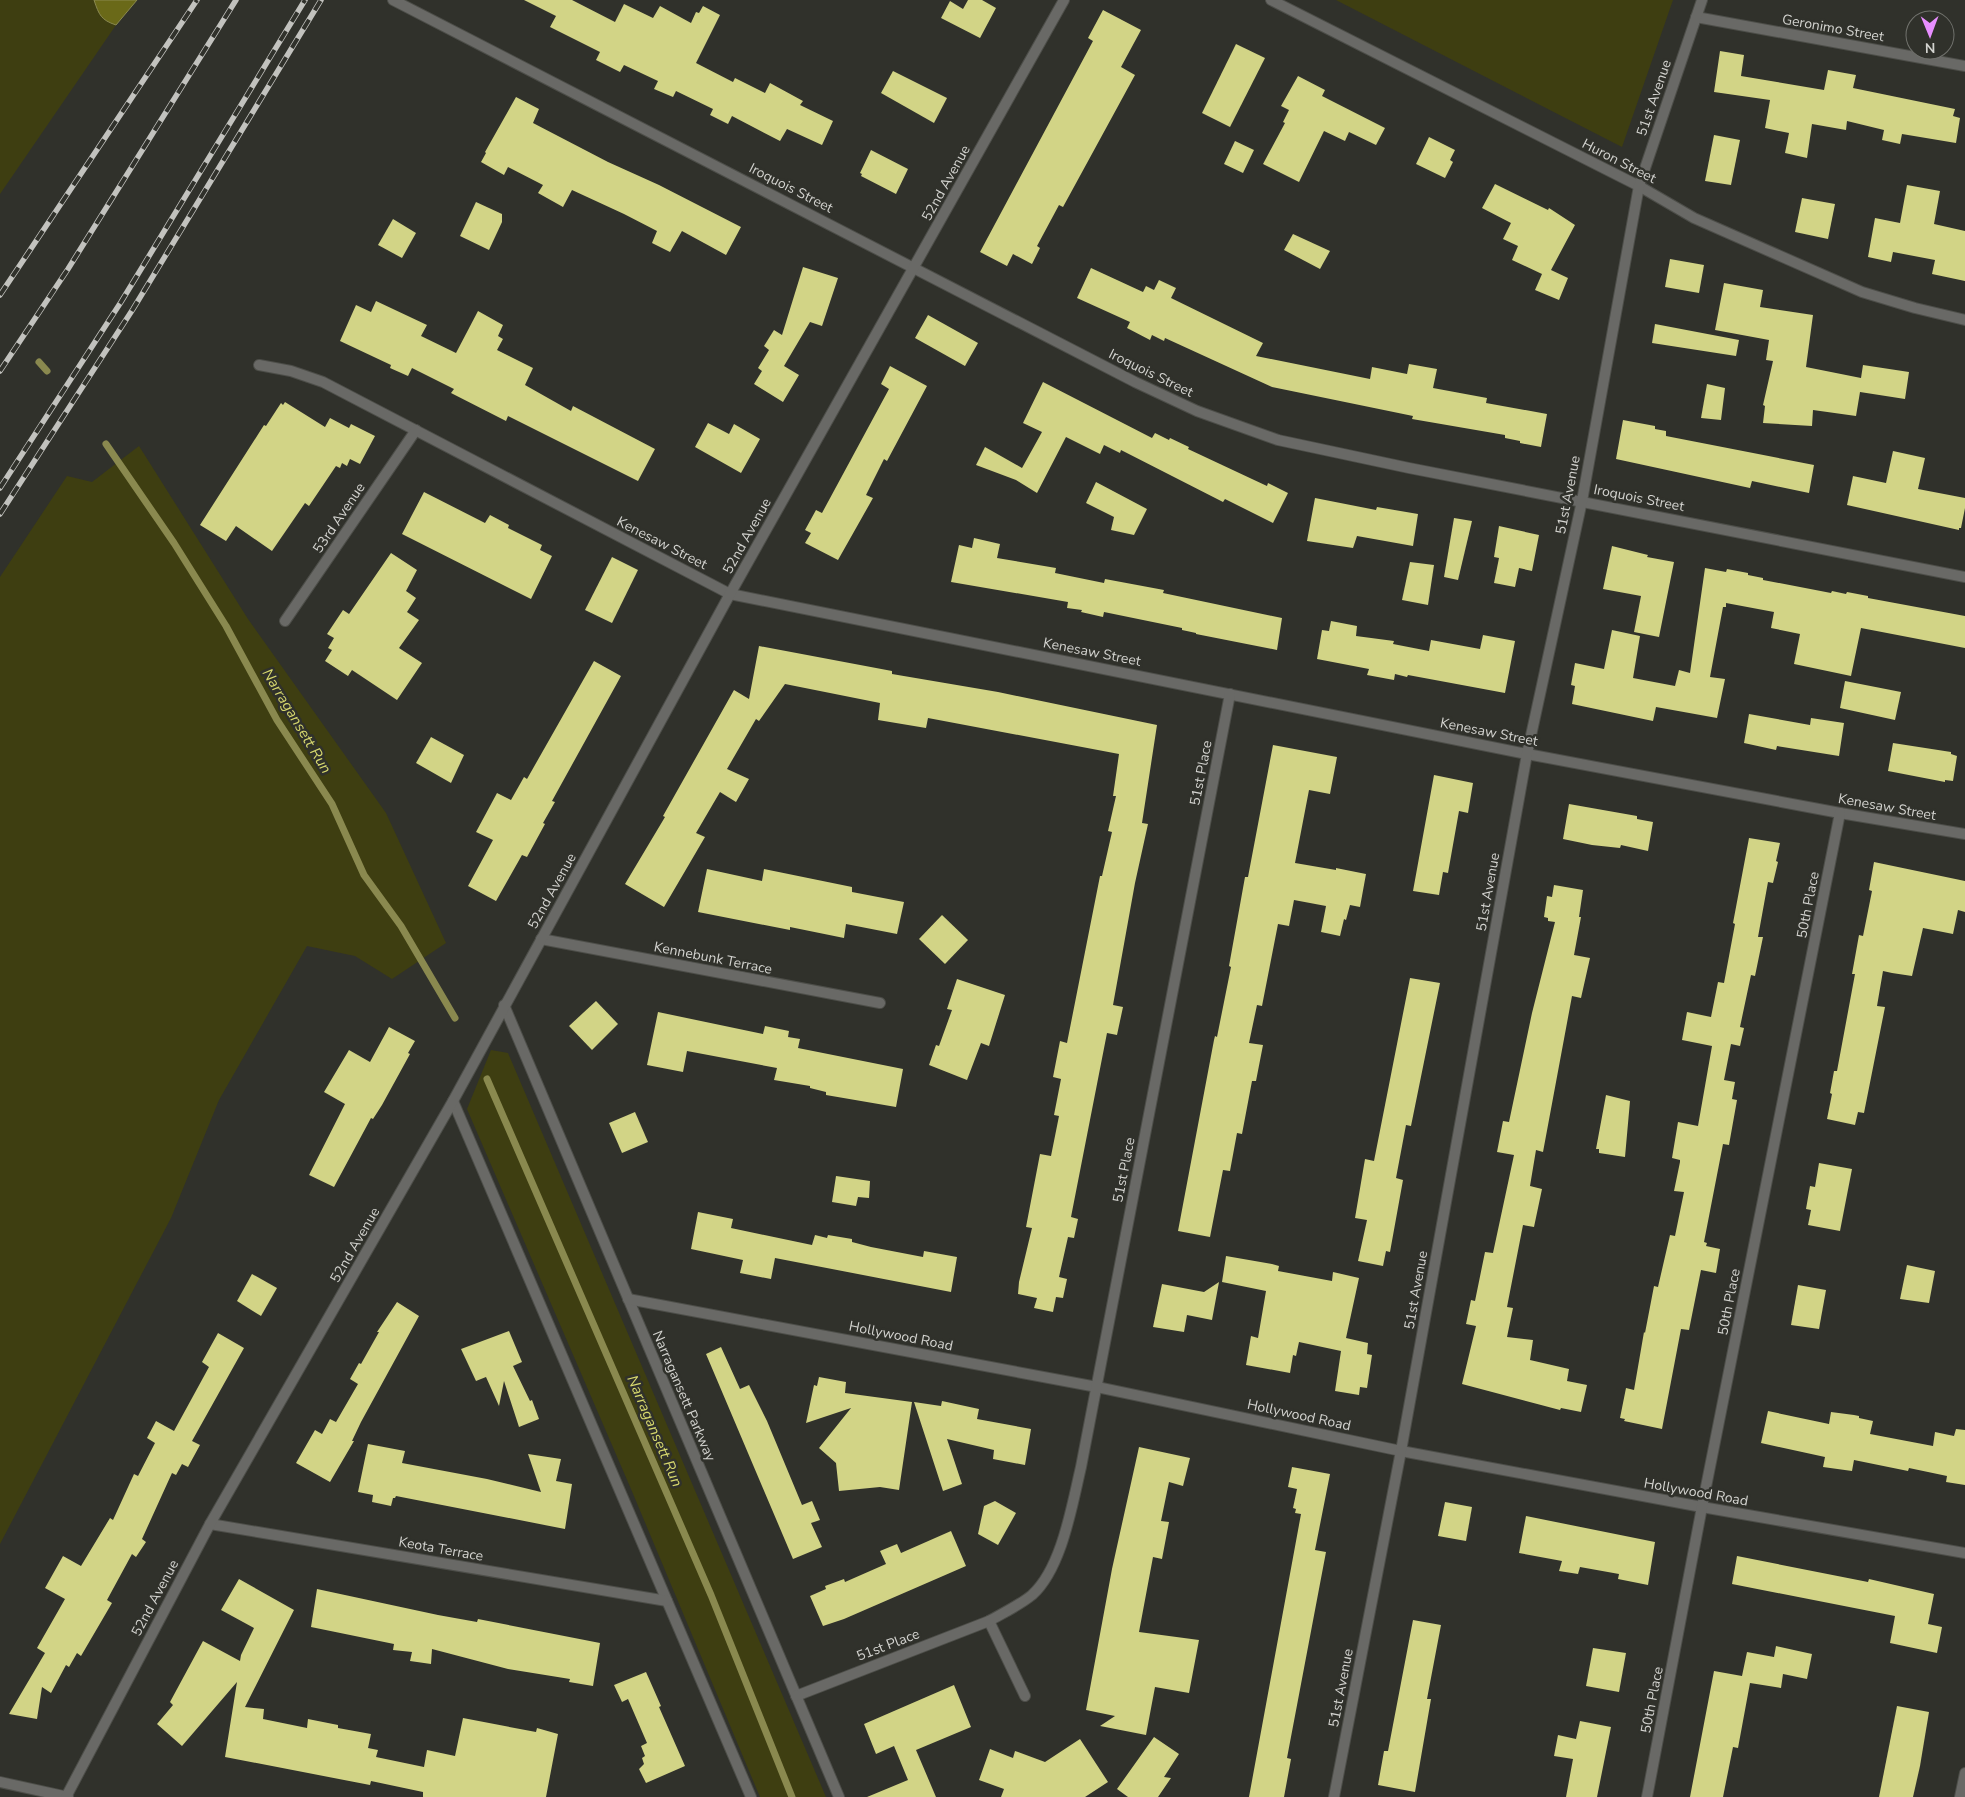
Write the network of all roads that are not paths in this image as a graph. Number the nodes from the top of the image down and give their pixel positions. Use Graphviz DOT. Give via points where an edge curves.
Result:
graph roads {
  1 [pos="393,0"];
  2 [pos="1064,0"];
  3 [pos="1271,0"];
  4 [pos="1702,0"];
  5 [pos="1696,18"];
  6 [pos="1965,66"];
  7 [pos="1639,186"];
  8 [pos="914,267"];
  9 [pos="1965,320"];
  10 [pos="258,365"];
  11 [pos="416,430"];
  12 [pos="1582,501"];
  13 [pos="1965,577"];
  14 [pos="730,594"];
  15 [pos="285,621"];
  16 [pos="1230,694"];
  17 [pos="1527,754"];
  18 [pos="1840,813"];
  19 [pos="1965,834"];
  20 [pos="541,940"];
  21 [pos="880,1003"];
  22 [pos="504,1005"];
  23 [pos="453,1101"];
  24 [pos="628,1299"];
  25 [pos="1097,1387"];
  26 [pos="1401,1451"];
  27 [pos="1702,1507"];
  28 [pos="210,1524"];
  29 [pos="1965,1554"];
  30 [pos="667,1601"];
  31 [pos="989,1620"];
  32 [pos="796,1696"];
  33 [pos="1024,1696"];
  34 [pos="1965,1773"];
  35 [pos="0,1782"];
  36 [pos="67,1797"];
  37 [pos="751,1797"];
  38 [pos="839,1797"];
  39 [pos="1334,1797"];
  40 [pos="1647,1797"];
  41 [pos="1960,1797"];
  1 -- 8 [label="street, Iroquois Street"];
  2 -- 8 [label="street, 52nd Avenue"];
  3 -- 7 [label="street, Huron Street"];
  4 -- 5 [label="street, 51st Avenue"];
  5 -- 6 [label="street, Geronimo Street"];
  5 -- 7 [label="street, 51st Avenue"];
  7 -- 9 [label="street, Huron Street" via="1694,218 1862,292"];
  7 -- 12 [label="street, 51st Avenue"];
  8 -- 12 [label="street, Iroquois Street" via="1135,382 1241,428 1322,450"];
  8 -- 14 [label="street, 52nd Avenue"];
  10 -- 11 [label="street, Kenesaw Street" via="291,371 323,382"];
  11 -- 14 [label="street, Kenesaw Street"];
  11 -- 15 [label="street, 53rd Avenue"];
  12 -- 13 [label="street, Iroquois Street"];
  12 -- 17 [label="street, 51st Avenue"];
  14 -- 16 [label="street, Kenesaw Street"];
  14 -- 20 [label="street, 52nd Avenue"];
  16 -- 17 [label="street, Kenesaw Street"];
  16 -- 25 [label="street, 51st Place"];
  17 -- 18 [label="street, Kenesaw Street"];
  17 -- 26 [label="street, 51st Avenue"];
  18 -- 19 [label="street, Kenesaw Street"];
  18 -- 27 [label="street, 50th Place"];
  20 -- 21 [label="street, Kennebunk Terrace"];
  20 -- 22 [label="street, 52nd Avenue"];
  22 -- 23 [label="street, 52nd Avenue"];
  22 -- 24 [label="street, Narragansett Parkway"];
  23 -- 28 [label="street, 52nd Avenue"];
  23 -- 30 [label="street"];
  24 -- 25 [label="street, Hollywood Road"];
  24 -- 32 [label="street, Narragansett Parkway"];
  25 -- 26 [label="street, Hollywood Road"];
  25 -- 31 [label="street, 51st Place" via="1067,1526 1046,1580 1032,1595"];
  26 -- 27 [label="street, Hollywood Road"];
  26 -- 39 [label="street, 51st Avenue"];
  27 -- 29 [label="street, Hollywood Road"];
  27 -- 40 [label="street, 50th Place"];
  28 -- 30 [label="street, Keota Terrace"];
  28 -- 36 [label="street, 52nd Avenue"];
  30 -- 37 [label="street"];
  31 -- 32 [label="street, 51st Place"];
  31 -- 33 [label="street"];
  32 -- 38 [label="street, Narragansett Parkway"];
  34 -- 41 [label="street"];
  35 -- 36 [label="street"];
}
